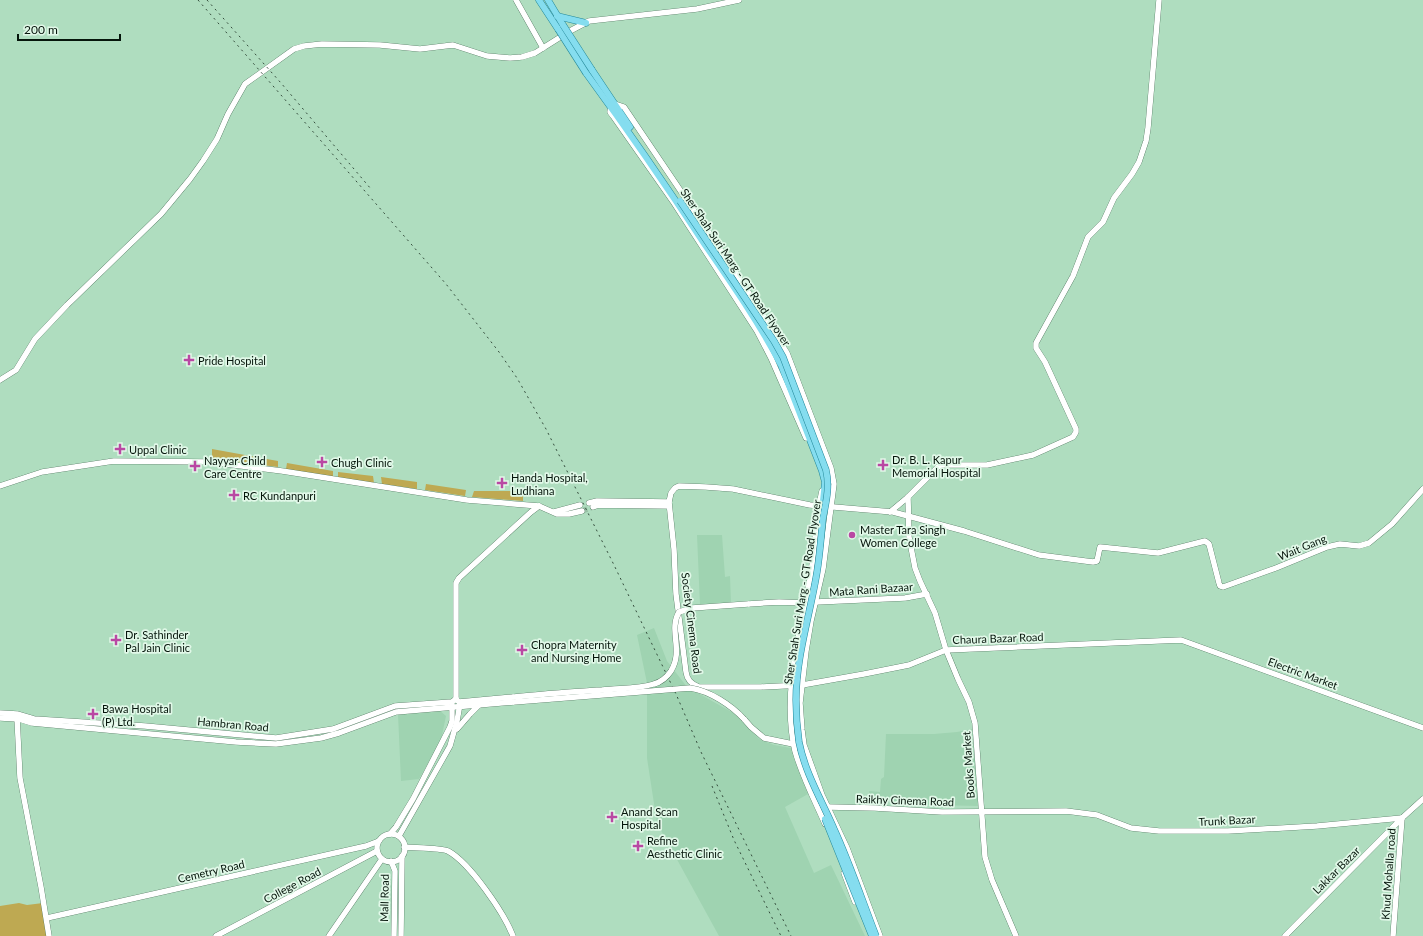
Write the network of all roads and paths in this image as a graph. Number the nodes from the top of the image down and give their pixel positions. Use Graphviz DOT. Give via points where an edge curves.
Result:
graph roads {
  1 [pos="516,0"];
  2 [pos="539,0"];
  3 [pos="548,0"];
  4 [pos="739,0"];
  5 [pos="1159,0"];
  6 [pos="557,16"];
  7 [pos="586,23"];
  8 [pos="560,27"];
  9 [pos="543,48"];
  10 [pos="615,108"];
  11 [pos="0,380"];
  12 [pos="0,486"];
  13 [pos="1423,489"];
  14 [pos="908,497"];
  15 [pos="669,504"];
  16 [pos="591,505"];
  17 [pos="539,506"];
  18 [pos="818,506"];
  19 [pos="831,507"];
  20 [pos="581,508"];
  21 [pos="890,512"];
  22 [pos="908,516"];
  23 [pos="926,594"];
  24 [pos="817,598"];
  25 [pos="805,603"];
  26 [pos="1175,640"];
  27 [pos="946,650"];
  28 [pos="802,685"];
  29 [pos="791,686"];
  30 [pos="514,699"];
  31 [pos="456,703"];
  32 [pos="480,704"];
  33 [pos="0,713"];
  34 [pos="17,716"];
  35 [pos="0,718"];
  36 [pos="1423,728"];
  37 [pos="454,732"];
  38 [pos="794,745"];
  39 [pos="804,745"];
  40 [pos="1423,798"];
  41 [pos="828,807"];
  42 [pos="1056,811"];
  43 [pos="981,812"];
  44 [pos="1402,818"];
  45 [pos="390,834"];
  46 [pos="398,836"];
  47 [pos="378,846"];
  48 [pos="404,851"];
  49 [pos="450,854"];
  50 [pos="382,859"];
  51 [pos="391,861"];
  52 [pos="47,918"];
  53 [pos="49,936"];
  54 [pos="216,936"];
  55 [pos="329,936"];
  56 [pos="394,936"];
  57 [pos="401,936"];
  58 [pos="513,936"];
  59 [pos="870,936"];
  60 [pos="876,936"];
  61 [pos="880,936"];
  62 [pos="1016,936"];
  63 [pos="1284,936"];
  64 [pos="1393,936"];
  1 -- 9 [label="street"];
  2 -- 8 [label="main road"];
  3 -- 6 [label="main road"];
  4 -- 7 [label="street" via="697,9 616,17"];
  5 -- 14 [label="street" via="1148,128 1142,154 1132,174 1114,198 1103,222 1088,237 1074,276 1036,343 1036,348 1076,430 1075,435 1033,455 987,466 939,466"];
  6 -- 7 [label="main road"];
  6 -- 8 [label="main road"];
  7 -- 9 [label="street"];
  8 -- 10 [label="main road, bridge"];
  9 -- 11 [label="street" via="530,55 510,58 487,56 453,45 420,49 322,44 294,49 245,84 216,139 170,204 35,340 16,370"];
  10 -- 18 [label="street" via="610,112 674,203 771,358 822,477 823,487"];
  10 -- 19 [label="street" via="624,107 787,353 831,468 834,484"];
  10 -- 59 [label="main road, Sher Shah Suri Marg - GT Road Flyover, bridge" via="773,350 822,472 825,482 814,569 794,680 793,719 802,765 833,837"];
  10 -- 60 [label="main road, Sher Shah Suri Marg - GT Road Flyover, bridge" via="784,357 826,470 828,493 818,571 797,682 796,720 799,743 814,787 842,847"];
  12 -- 17 [label="street" via="42,472 114,461 209,462 467,500"];
  13 -- 22 [label="street, Wait Gang" via="1392,524 1369,543 1359,546 1340,544 1327,547 1223,587 1218,583 1207,541 1158,553 1099,547 1095,562 1039,555"];
  14 -- 21 [label="street"];
  14 -- 22 [label="street, Books Market"];
  15 -- 16 [label="street" via="597,501"];
  15 -- 18 [label="street" via="671,493 679,486 739,490"];
  15 -- 29 [label="street, Society Cinema Road" via="676,594 688,680 694,685 706,687"];
  17 -- 20 [label="street" via="557,514 569,514"];
  17 -- 31 [label="street" via="456,583"];
  18 -- 19 [label="street"];
  18 -- 25 [label="street"];
  19 -- 21 [label="street"];
  19 -- 24 [label="street"];
  21 -- 22 [label="street"];
  22 -- 23 [label="street, Books Market" via="913,559"];
  23 -- 24 [label="street, Mata Rani Bazaar" via="905,598"];
  23 -- 27 [label="street, Books Market" via="935,613"];
  24 -- 28 [label="street" via="808,635"];
  25 -- 29 [label="street"];
  25 -- 30 [label="street, bridge" via="779,602 692,608 680,612 675,623 675,663 667,676 655,684"];
  26 -- 27 [label="street, Chaura Bazar Road"];
  26 -- 36 [label="street, Electric Market" via="1188,642"];
  27 -- 28 [label="street, Chaura Bazar Road" via="909,665"];
  27 -- 43 [label="street, Books Market" via="969,702 975,723"];
  28 -- 29 [label="street, Society Cinema Road"];
  28 -- 39 [label="street" via="800,714"];
  29 -- 38 [label="street"];
  30 -- 31 [label="street"];
  30 -- 32 [label="street"];
  30 -- 38 [label="street, bridge" via="697,689 737,712 764,738"];
  31 -- 32 [label="street"];
  31 -- 34 [label="street, Hambran Road" via="396,712 321,738 276,744 32,723"];
  31 -- 37 [label="street"];
  31 -- 45 [label="street" via="450,727 413,799"];
  32 -- 37 [label="street"];
  33 -- 34 [label="street, Hambran Road"];
  34 -- 35 [label="street, Hambran Road"];
  34 -- 52 [label="street" via="20,778"];
  37 -- 46 [label="street" via="450,746"];
  38 -- 39 [label="street"];
  38 -- 59 [label="street"];
  39 -- 41 [label="street"];
  40 -- 44 [label="street, Khud Mohalla road"];
  41 -- 43 [label="street, Raikhy Cinema Road"];
  41 -- 61 [label="street" via="847,848"];
  42 -- 43 [label="street, Raikhy Cinema Road"];
  42 -- 44 [label="street, Trunk Bazar" via="1097,815 1126,827 1159,831 1228,831"];
  43 -- 62 [label="street, Books Market" via="986,863"];
  44 -- 63 [label="street, Lakkar Bazar"];
  44 -- 64 [label="street, Khud Mohalla road"];
  45 -- 46 [label="street"];
  45 -- 47 [label="street" via="381,837"];
  46 -- 48 [label="street" via="402,839"];
  47 -- 50 [label="street"];
  47 -- 52 [label="street, Cemetry Road" via="366,846"];
  47 -- 54 [label="street, College Road"];
  48 -- 49 [label="street"];
  48 -- 49 [label="street" via="425,848"];
  48 -- 51 [label="street" via="399,859"];
  48 -- 57 [label="street, Mall Road"];
  49 -- 58 [label="street" via="468,869 493,900"];
  50 -- 51 [label="street"];
  50 -- 55 [label="street"];
  51 -- 56 [label="street, Mall Road" via="395,871"];
  52 -- 53 [label="street"];
}
